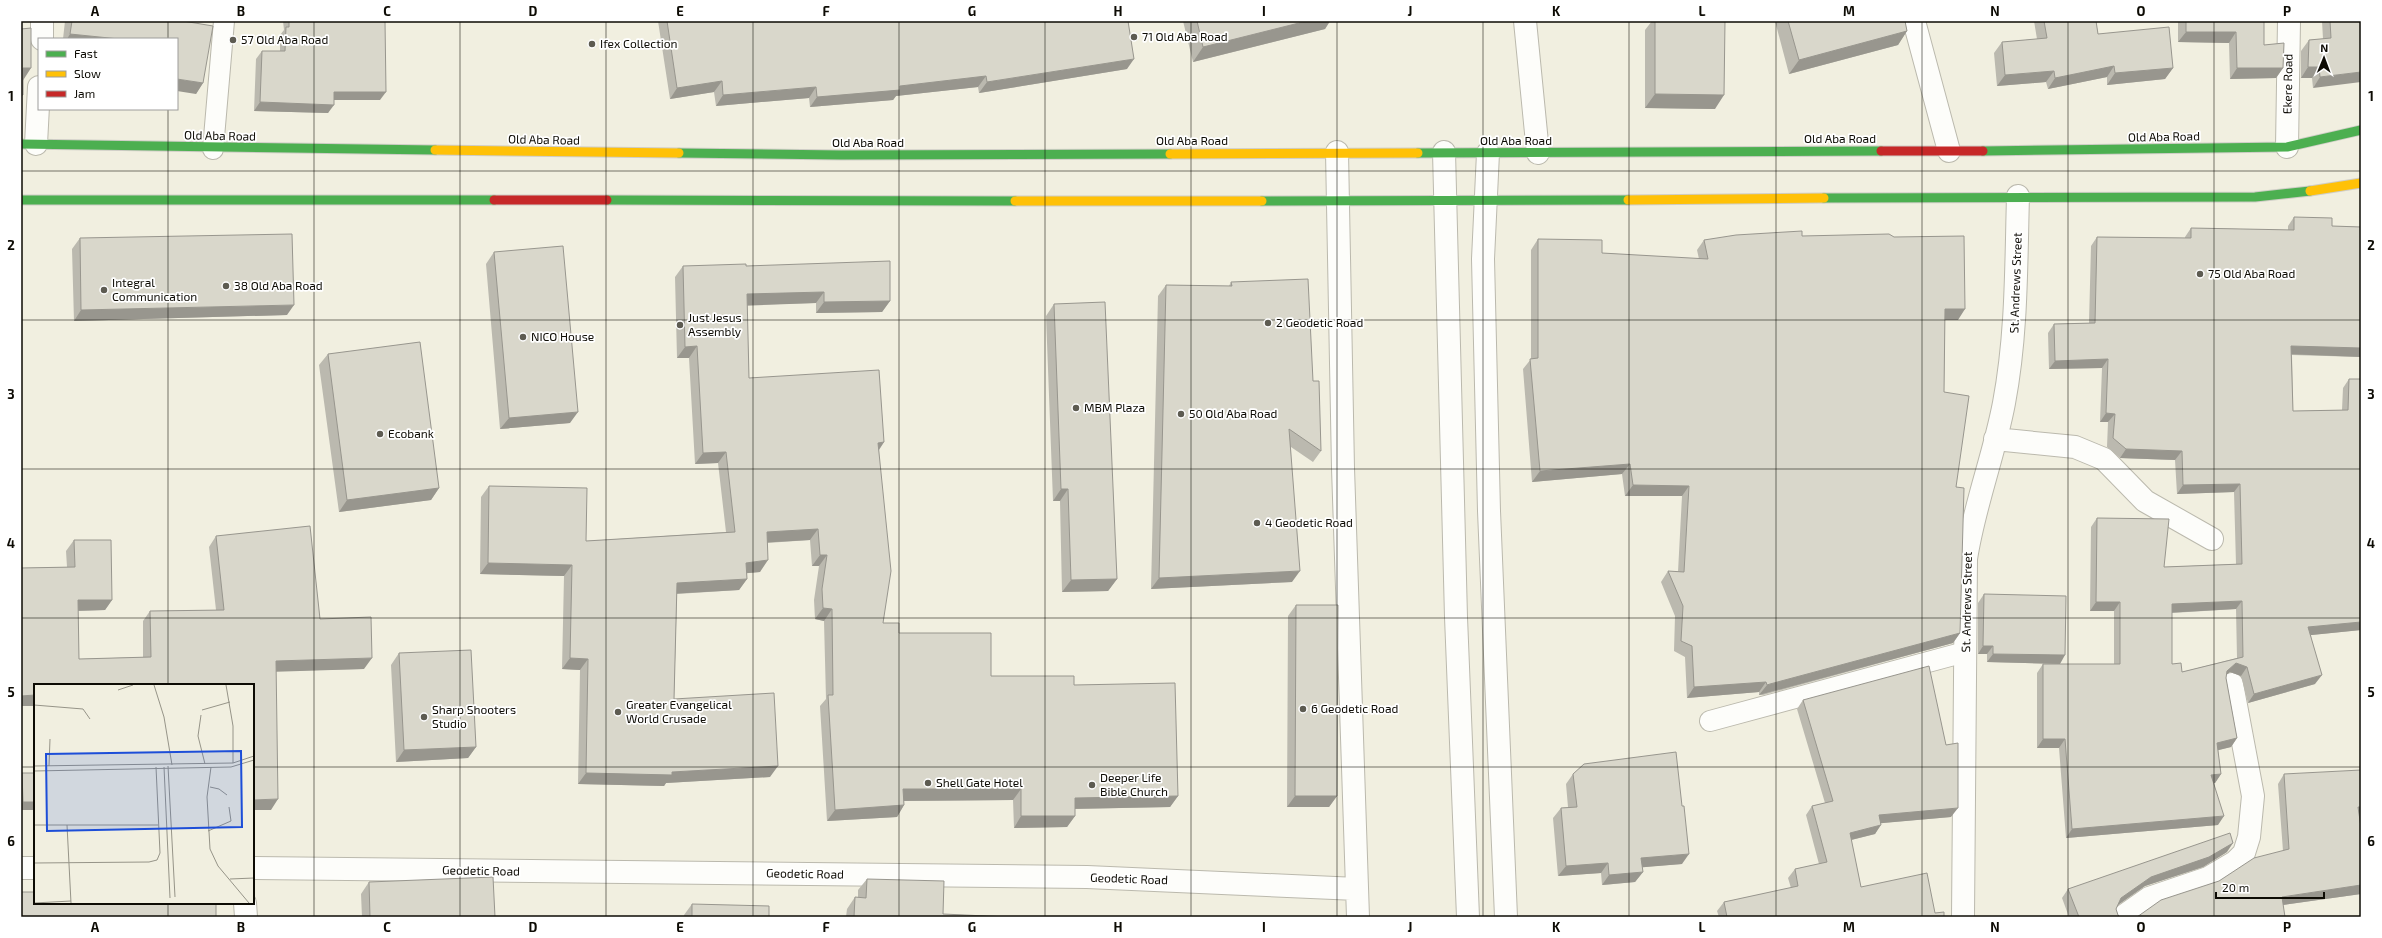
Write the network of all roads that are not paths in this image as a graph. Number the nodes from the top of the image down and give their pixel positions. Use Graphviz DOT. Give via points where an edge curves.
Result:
graph roads {
  1 [pos="42,21"];
  2 [pos="224,21"];
  3 [pos="1525,21"];
  4 [pos="1914,21"];
  5 [pos="2289,21"];
  6 [pos="42,38"];
  7 [pos="38,92"];
  8 [pos="2361,130"];
  9 [pos="28,144"];
  10 [pos="2287,147"];
  11 [pos="213,149"];
  12 [pos="1948,151"];
  13 [pos="1337,152"];
  14 [pos="1444,152"];
  15 [pos="1488,153"];
  16 [pos="1538,153"];
  17 [pos="2361,183"];
  18 [pos="2018,196"];
  19 [pos="1338,199"];
  20 [pos="21,200"];
  21 [pos="1445,200"];
  22 [pos="1485,201"];
  23 [pos="1995,439"];
  24 [pos="2212,539"];
  25 [pos="1965,652"];
  26 [pos="2232,684"];
  27 [pos="1710,721"];
  28 [pos="21,868"];
  29 [pos="34,868"];
  30 [pos="254,868"];
  31 [pos="1357,889"];
  32 [pos="245,904"];
  33 [pos="246,917"];
  34 [pos="1358,917"];
  35 [pos="1468,917"];
  36 [pos="1506,917"];
  37 [pos="1963,917"];
  38 [pos="2122,917"];
  1 -- 6 [label="street"];
  2 -- 11 [label="lane"];
  3 -- 16 [label="street"];
  4 -- 12 [label="street"];
  5 -- 10 [label="street, Ekere Road"];
  7 -- 9 [label="street"];
  8 -- 10 [label="main road, Old Aba Road"];
  9 -- 11 [label="main road, Old Aba Road"];
  10 -- 12 [label="main road, Old Aba Road"];
  11 -- 13 [label="main road, Old Aba Road" via="841,155"];
  12 -- 16 [label="main road, Old Aba Road"];
  13 -- 14 [label="main road, Old Aba Road"];
  13 -- 19 [label="street"];
  14 -- 15 [label="main road, Old Aba Road"];
  14 -- 21 [label="street"];
  15 -- 16 [label="main road, Old Aba Road"];
  15 -- 22 [label="street"];
  17 -- 18 [label="main road" via="2255,197"];
  18 -- 22 [label="main road"];
  18 -- 23 [label="street, St. Andrews Street" via="2014,337 2004,405"];
  19 -- 20 [label="main road"];
  19 -- 21 [label="main road"];
  19 -- 31 [label="street" via="1343,468"];
  21 -- 22 [label="main road"];
  21 -- 35 [label="street" via="1456,617"];
  22 -- 36 [label="street" via="1483,260 1489,511"];
  23 -- 24 [label="street" via="2075,447 2104,459 2145,501"];
  23 -- 25 [label="street, St. Andrews Street" via="1971,525 1966,559"];
  25 -- 27 [label="lane"];
  25 -- 37 [label="street, St. Andrews Street"];
  26 -- 38 [label="street" via="2253,796 2249,837 2244,853 2235,862 2208,878 2149,898"];
  28 -- 29 [label="street"];
  30 -- 31 [label="street, Geodetic Road" via="1087,877"];
  31 -- 34 [label="street"];
  32 -- 33 [label="street"];
}
